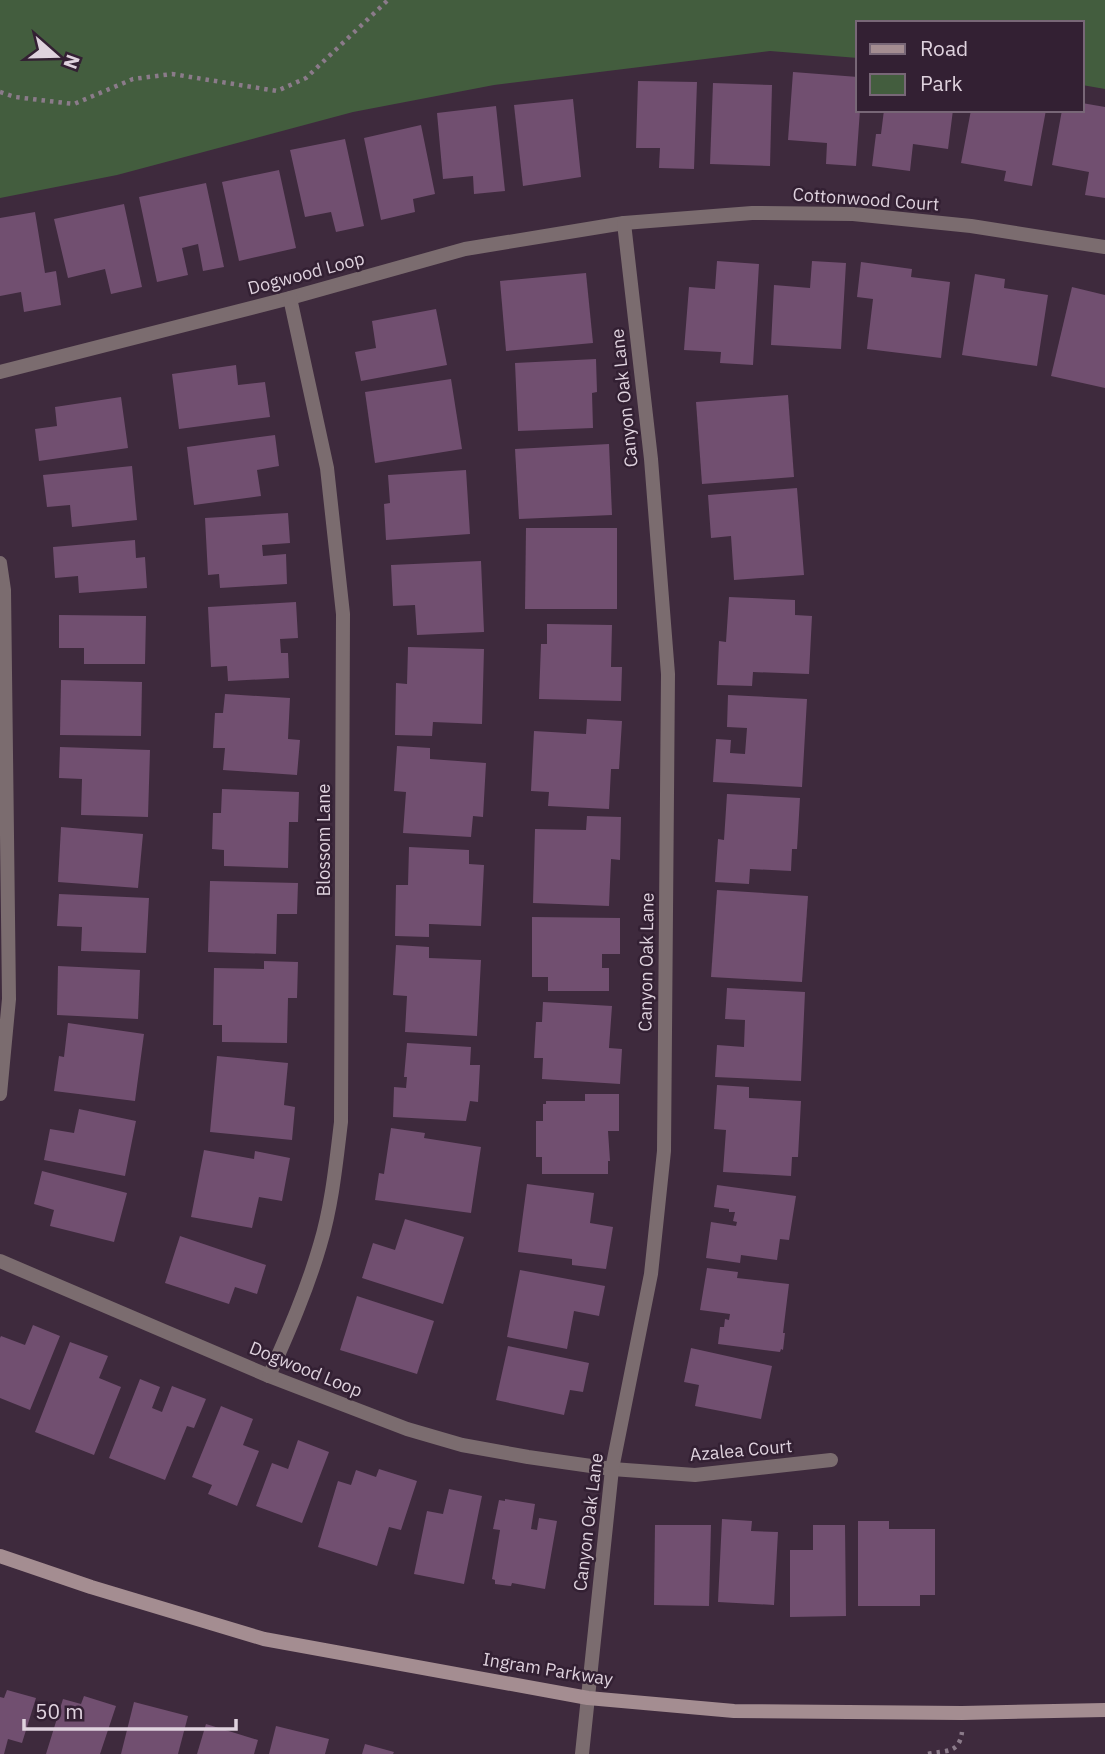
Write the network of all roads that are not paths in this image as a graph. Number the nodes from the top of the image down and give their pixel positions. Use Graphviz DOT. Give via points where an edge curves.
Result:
graph roads {
  1 [pos="624,223"];
  2 [pos="1105,247"];
  3 [pos="290,298"];
  4 [pos="0,372"];
  5 [pos="0,564"];
  6 [pos="0,1094"];
  7 [pos="0,1261"];
  8 [pos="269,1376"];
  9 [pos="831,1460"];
  10 [pos="612,1469"];
  11 [pos="0,1556"];
  12 [pos="588,1698"];
  13 [pos="1105,1710"];
  14 [pos="582,1754"];
  1 -- 2 [label="street, Cottonwood Court" via="752,213 853,215 971,226"];
  1 -- 3 [label="street, Dogwood Loop" via="465,249"];
  1 -- 10 [label="street, Canyon Oak Lane" via="651,459 668,674 664,1110 651,1274"];
  3 -- 4 [label="street, Dogwood Loop"];
  3 -- 8 [label="street, Blossom Lane" via="327,468 343,614 341,1122 321,1242 300,1306"];
  5 -- 6 [label="street" via="9,999"];
  7 -- 8 [label="street, Dogwood Loop"];
  8 -- 10 [label="street, Dogwood Loop" via="451,1442"];
  9 -- 10 [label="street, Azalea Court" via="695,1475"];
  10 -- 12 [label="street, Canyon Oak Lane"];
  11 -- 12 [label="street, Ingram Parkway" via="264,1639"];
  12 -- 13 [label="street, Ingram Parkway" via="734,1711"];
  12 -- 14 [label="street, Canyon Oak Lane"];
}
